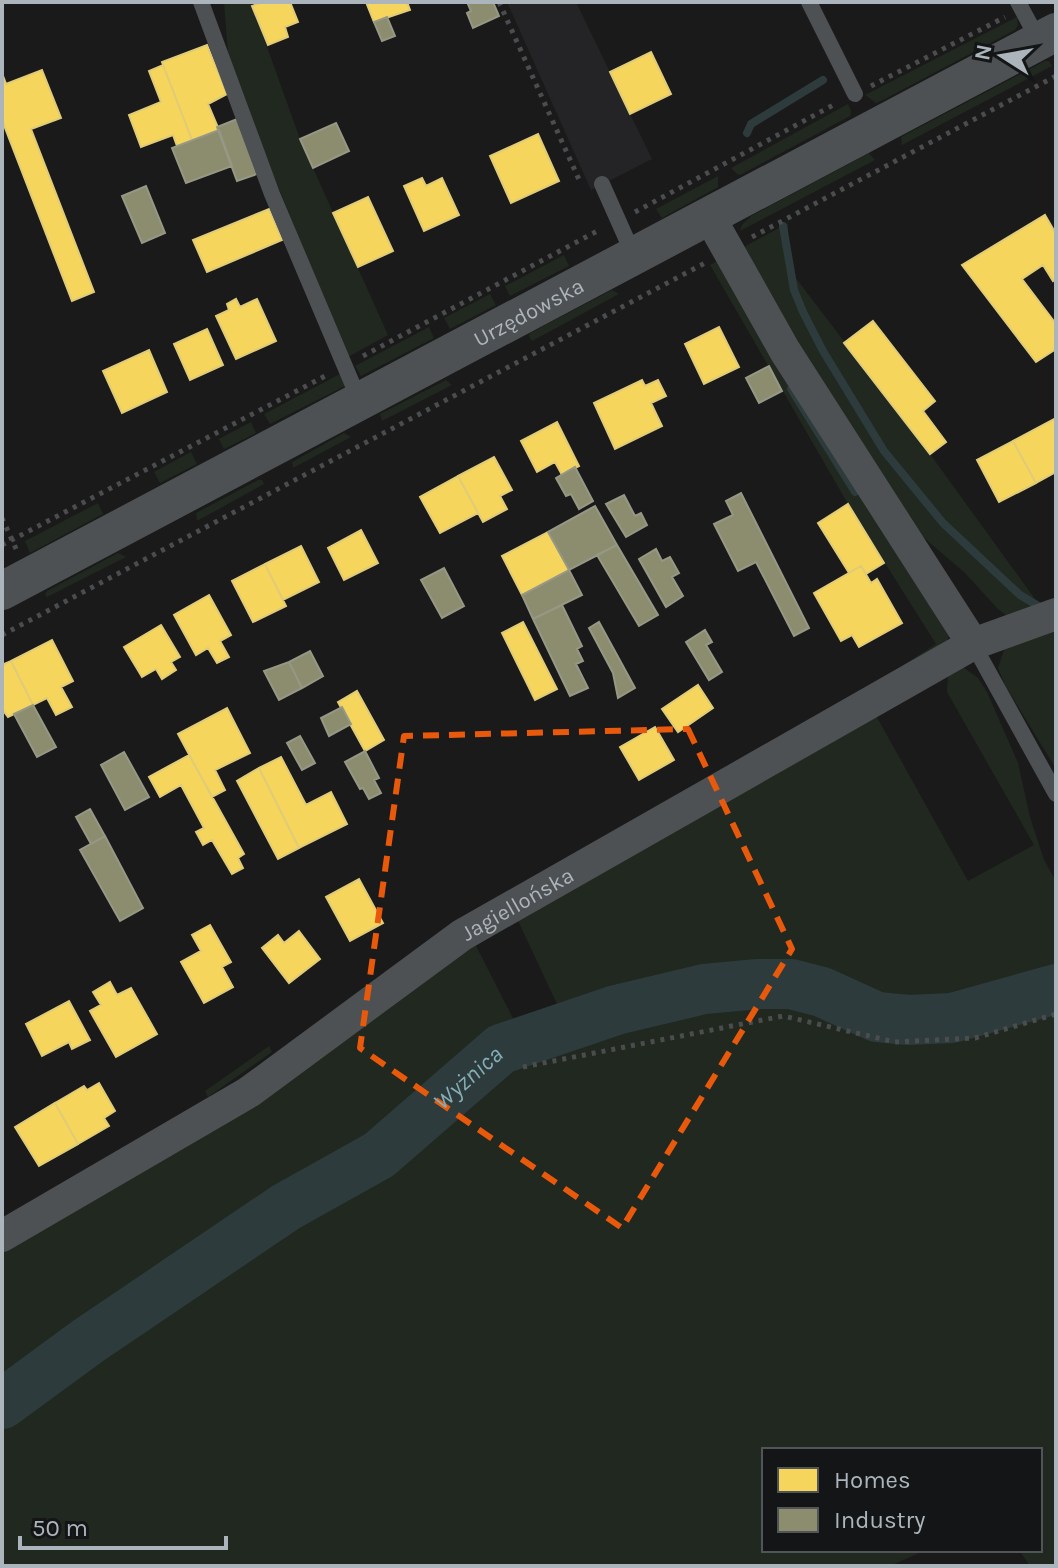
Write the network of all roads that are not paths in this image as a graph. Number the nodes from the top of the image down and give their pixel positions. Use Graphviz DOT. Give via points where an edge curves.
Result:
graph roads {
  1 [pos="201,2"];
  2 [pos="809,2"];
  3 [pos="1034,21"];
  4 [pos="855,94"];
  5 [pos="602,184"];
  6 [pos="709,216"];
  7 [pos="626,260"];
  8 [pos="360,402"];
  9 [pos="2,591"];
  10 [pos="1056,614"];
  11 [pos="973,644"];
  12 [pos="1056,794"];
  13 [pos="2,1236"];
  1 -- 8 [label="lane" via="272,194"];
  2 -- 4 [label="lane"];
  3 -- 6 [label="street, Urzędowska"];
  5 -- 7 [label="lane"];
  6 -- 7 [label="street, Urzędowska"];
  6 -- 11 [label="street" via="785,351"];
  7 -- 8 [label="street, Urzędowska"];
  8 -- 9 [label="street, Urzędowska"];
  10 -- 11 [label="street, Jagiellońska"];
  11 -- 12 [label="lane"];
  11 -- 13 [label="street, Jagiellońska" via="462,935 249,1092"];
}
